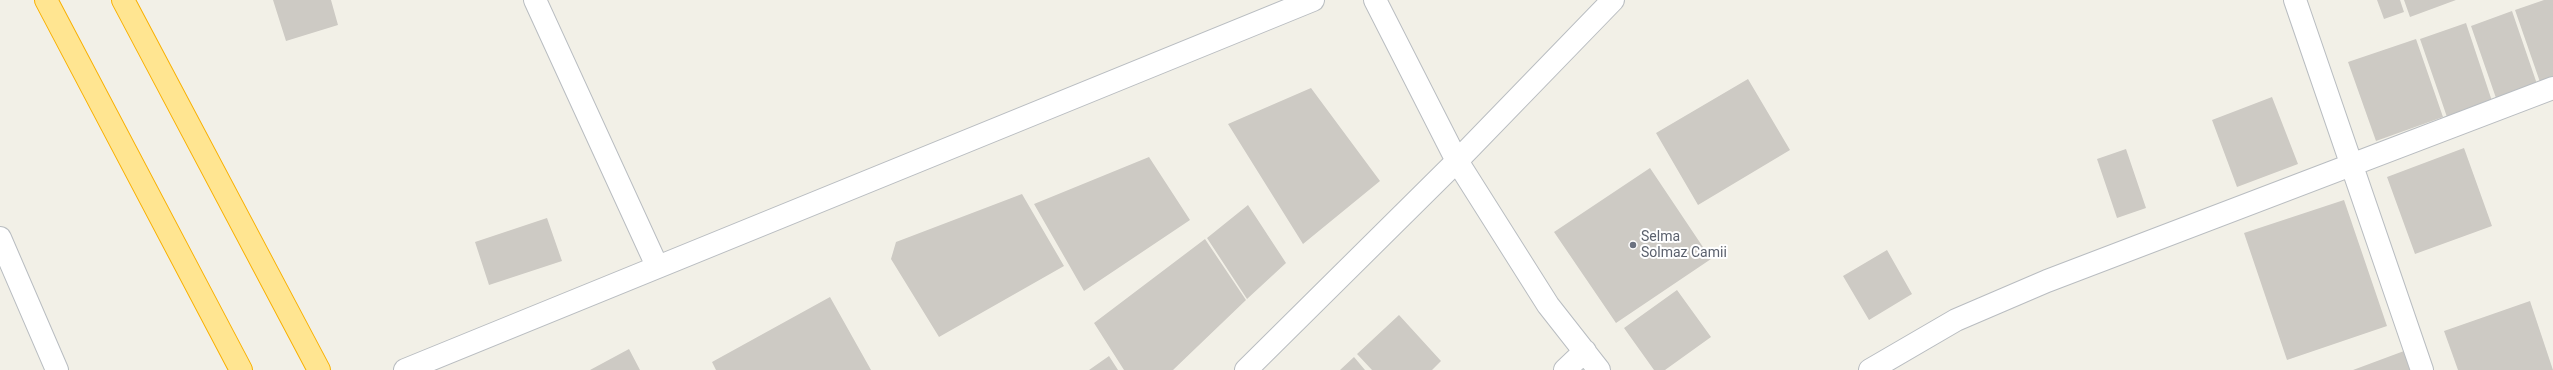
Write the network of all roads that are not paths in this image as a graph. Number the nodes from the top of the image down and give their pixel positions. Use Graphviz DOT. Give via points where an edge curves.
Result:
graph roads {
  1 [pos="46,0"];
  2 [pos="122,0"];
  3 [pos="535,0"];
  4 [pos="1313,0"];
  5 [pos="1376,0"];
  6 [pos="1613,0"];
  7 [pos="2295,0"];
  8 [pos="2553,88"];
  9 [pos="1457,161"];
  10 [pos="2352,164"];
  11 [pos="0,238"];
  12 [pos="657,266"];
  13 [pos="1585,351"];
  14 [pos="431,365"];
  15 [pos="57,370"];
  16 [pos="241,370"];
  17 [pos="319,370"];
  18 [pos="405,370"];
  19 [pos="1246,370"];
  20 [pos="1565,370"];
  21 [pos="1600,370"];
  22 [pos="1870,370"];
  23 [pos="2422,370"];
  1 -- 16 [label="highway"];
  2 -- 17 [label="highway"];
  3 -- 12 [label="street"];
  4 -- 12 [label="street"];
  5 -- 9 [label="street"];
  6 -- 9 [label="street"];
  7 -- 10 [label="street"];
  8 -- 10 [label="street"];
  9 -- 13 [label="street" via="1548,305"];
  9 -- 19 [label="street"];
  10 -- 22 [label="street" via="2047,281 1956,320"];
  10 -- 23 [label="street"];
  11 -- 15 [label="street"];
  12 -- 14 [label="street"];
  13 -- 20 [label="street"];
  13 -- 21 [label="street"];
  14 -- 18 [label="street"];
}
